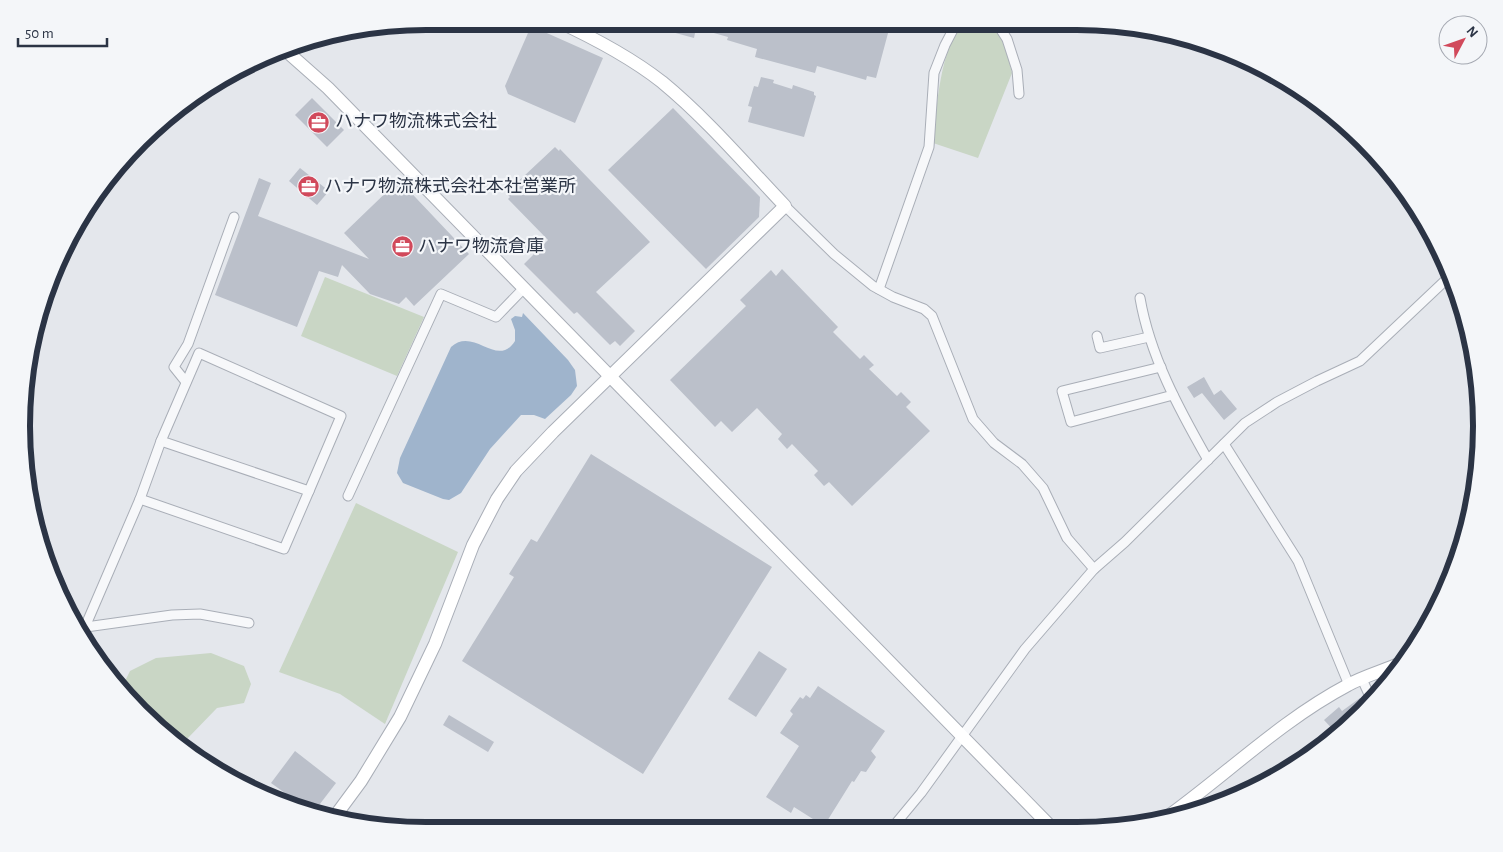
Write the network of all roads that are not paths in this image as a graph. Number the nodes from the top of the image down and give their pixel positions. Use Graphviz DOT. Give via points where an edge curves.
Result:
graph roads {
  1 [pos="577,30"];
  2 [pos="953,30"];
  3 [pos="1002,30"];
  4 [pos="290,54"];
  5 [pos="1019,94"];
  6 [pos="785,206"];
  7 [pos="234,217"];
  8 [pos="1445,281"];
  9 [pos="524,288"];
  10 [pos="879,289"];
  11 [pos="1140,298"];
  12 [pos="1097,336"];
  13 [pos="1149,337"];
  14 [pos="1161,367"];
  15 [pos="610,376"];
  16 [pos="186,382"];
  17 [pos="1173,395"];
  18 [pos="161,441"];
  19 [pos="1224,444"];
  20 [pos="1208,460"];
  21 [pos="309,491"];
  22 [pos="348,496"];
  23 [pos="140,499"];
  24 [pos="1094,569"];
  25 [pos="249,623"];
  26 [pos="86,628"];
  27 [pos="87,630"];
  28 [pos="1390,668"];
  29 [pos="1362,679"];
  30 [pos="1349,685"];
  31 [pos="1369,694"];
  32 [pos="963,736"];
  33 [pos="1176,810"];
  34 [pos="338,812"];
  35 [pos="897,822"];
  36 [pos="1046,822"];
  1 -- 6 [label="street" via="662,82 706,122"];
  2 -- 10 [label="street" via="934,73 929,147"];
  3 -- 5 [label="street" via="1017,70"];
  4 -- 9 [label="street" via="328,88"];
  6 -- 10 [label="street" via="834,254"];
  6 -- 15 [label="street"];
  7 -- 16 [label="street" via="188,344 174,367"];
  8 -- 19 [label="street" via="1360,361 1277,402 1245,423"];
  9 -- 15 [label="street"];
  9 -- 22 [label="street" via="496,317 442,294"];
  10 -- 24 [label="street" via="924,309 932,316 973,420 994,443 1022,464 1043,488 1067,538"];
  11 -- 13 [label="street"];
  12 -- 13 [label="street" via="1100,348"];
  13 -- 14 [label="street"];
  14 -- 17 [label="street"];
  14 -- 17 [label="street" via="1062,391 1071,422"];
  15 -- 32 [label="street"];
  15 -- 34 [label="street" via="516,470 497,499 473,545 435,644 400,716"];
  16 -- 18 [label="street"];
  16 -- 21 [label="street" via="199,353 341,416"];
  17 -- 20 [label="street"];
  18 -- 21 [label="street"];
  18 -- 23 [label="street"];
  19 -- 20 [label="street"];
  19 -- 30 [label="street" via="1298,562"];
  20 -- 24 [label="street"];
  21 -- 23 [label="street" via="284,549"];
  23 -- 26 [label="street"];
  24 -- 32 [label="street" via="1025,649"];
  25 -- 27 [label="street" via="200,614 172,615"];
  28 -- 29 [label="street"];
  29 -- 30 [label="street"];
  29 -- 31 [label="street"];
  30 -- 33 [label="street" via="1250,750"];
  32 -- 35 [label="street"];
  32 -- 36 [label="street"];
}
